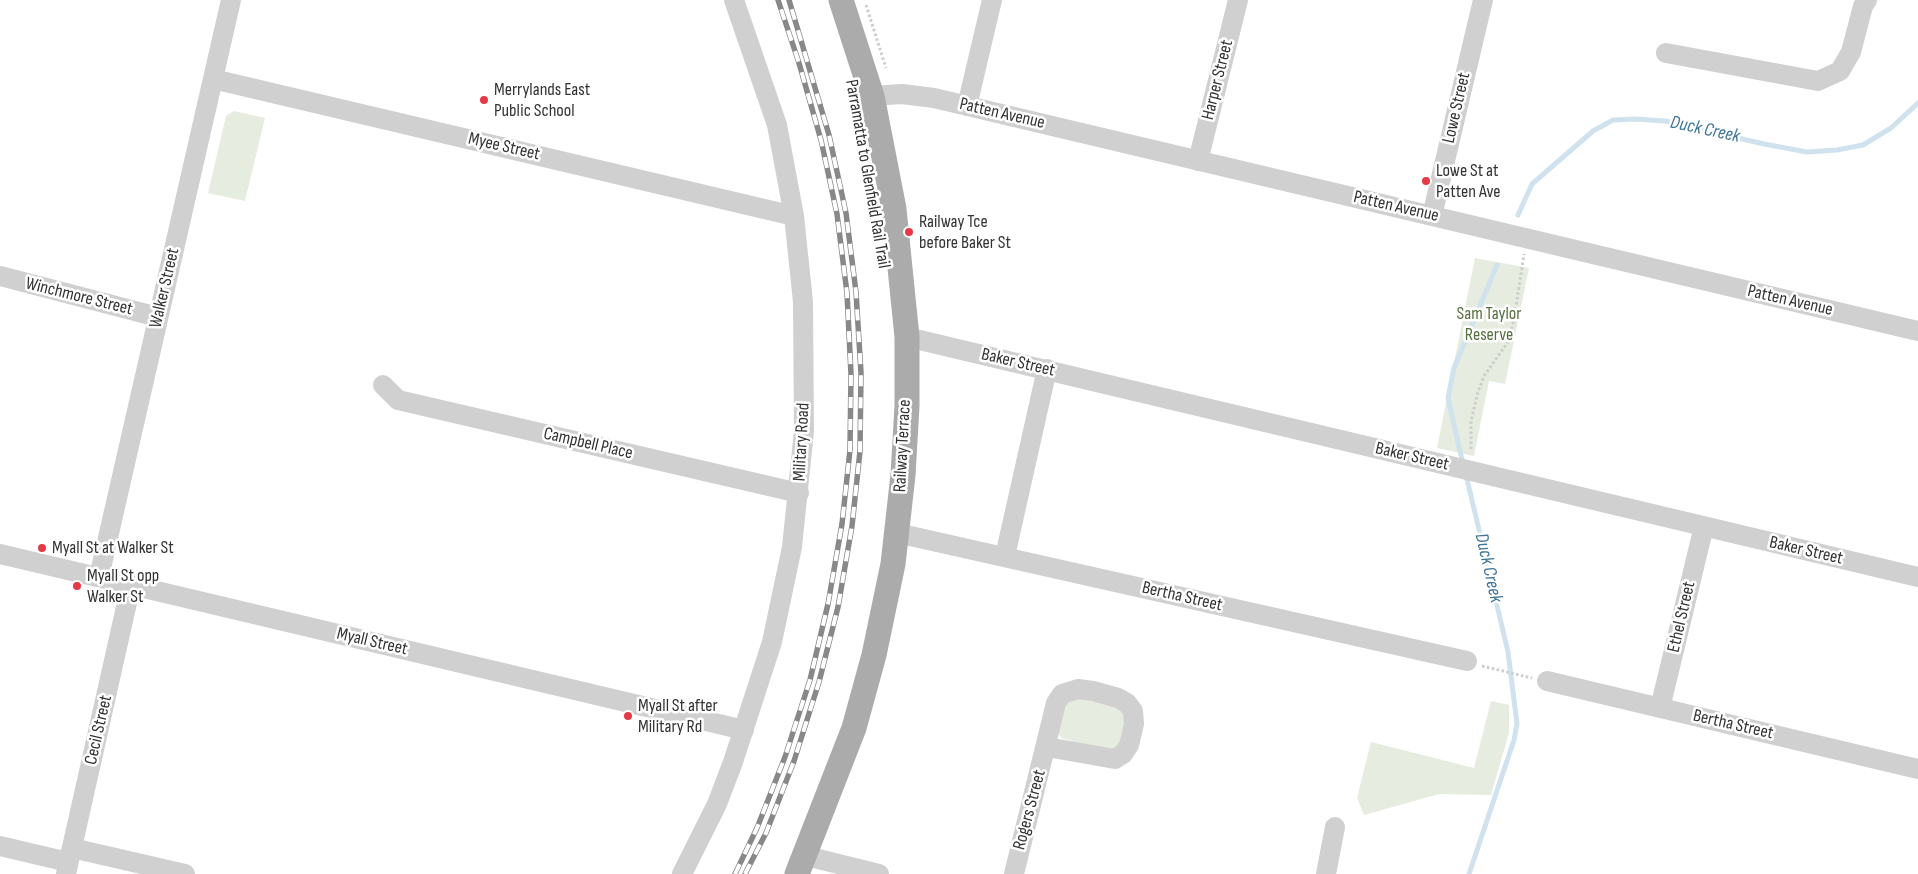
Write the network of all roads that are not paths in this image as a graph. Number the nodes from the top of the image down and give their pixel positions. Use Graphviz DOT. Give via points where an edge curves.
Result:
graph roads {
  1 [pos="231,0"];
  2 [pos="734,0"];
  3 [pos="992,0"];
  4 [pos="1238,0"];
  5 [pos="1483,0"];
  6 [pos="1867,0"];
  7 [pos="848,2"];
  8 [pos="1666,53"];
  9 [pos="213,79"];
  10 [pos="872,96"];
  11 [pos="967,106"];
  12 [pos="1198,161"];
  13 [pos="794,216"];
  14 [pos="1432,216"];
  15 [pos="0,276"];
  16 [pos="158,317"];
  17 [pos="1918,331"];
  18 [pos="907,337"];
  19 [pos="1047,369"];
  20 [pos="383,385"];
  21 [pos="799,492"];
  22 [pos="1704,526"];
  23 [pos="896,533"];
  24 [pos="0,554"];
  25 [pos="1005,556"];
  26 [pos="99,577"];
  27 [pos="1918,577"];
  28 [pos="132,585"];
  29 [pos="1466,661"];
  30 [pos="1547,681"];
  31 [pos="1660,708"];
  32 [pos="744,730"];
  33 [pos="1047,747"];
  34 [pos="1918,769"];
  35 [pos="1336,827"];
  36 [pos="0,846"];
  37 [pos="69,861"];
  38 [pos="801,865"];
  39 [pos="185,874"];
  40 [pos="682,874"];
  41 [pos="879,874"];
  42 [pos="1014,874"];
  43 [pos="1326,874"];
  1 -- 9 [label="street, Walker Street"];
  2 -- 13 [label="street, Military Road" via="777,125"];
  3 -- 11 [label="street"];
  4 -- 12 [label="street, Harper Street"];
  5 -- 14 [label="street, Lowe Street"];
  6 -- 8 [label="street" via="1851,52 1840,71 1818,81"];
  7 -- 10 [label="main road, Railway Terrace"];
  9 -- 13 [label="street, Myee Street"];
  9 -- 16 [label="street, Walker Street"];
  10 -- 11 [label="street, Patten Avenue" via="902,94"];
  10 -- 18 [label="main road, Railway Terrace" via="894,209"];
  11 -- 12 [label="street, Patten Avenue"];
  12 -- 14 [label="street, Patten Avenue"];
  13 -- 21 [label="street, Military Road" via="803,302 805,370"];
  14 -- 17 [label="street, Patten Avenue"];
  15 -- 16 [label="street, Winchmore Street"];
  16 -- 26 [label="street, Walker Street"];
  18 -- 19 [label="street, Baker Street"];
  18 -- 23 [label="main road, Railway Terrace" via="906,426"];
  19 -- 22 [label="street, Baker Street"];
  19 -- 25 [label="street"];
  20 -- 21 [label="street, Campbell Place" via="398,400"];
  21 -- 32 [label="street, Military Road" via="781,604"];
  22 -- 27 [label="street, Baker Street"];
  22 -- 31 [label="street, Ethel Street"];
  23 -- 25 [label="street, Bertha Street"];
  23 -- 38 [label="main road, Railway Terrace" via="880,628 862,703"];
  24 -- 26 [label="street, Myall Street"];
  25 -- 29 [label="street, Bertha Street"];
  26 -- 28 [label="street, Myall Street"];
  28 -- 32 [label="street, Myall Street"];
  28 -- 37 [label="street, Cecil Street"];
  30 -- 31 [label="street, Bertha Street"];
  31 -- 34 [label="street, Bertha Street"];
  32 -- 40 [label="street, Military Road" via="717,804"];
  33 -- 33 [label="street, Rogers Street" via="1056,703 1062,694 1070,690 1118,698 1133,711 1134,724 1129,744 1115,760"];
  33 -- 42 [label="street, Rogers Street"];
  35 -- 43 [label="street"];
  36 -- 37 [label="street"];
  37 -- 39 [label="street"];
  38 -- 41 [label="street"];
}
